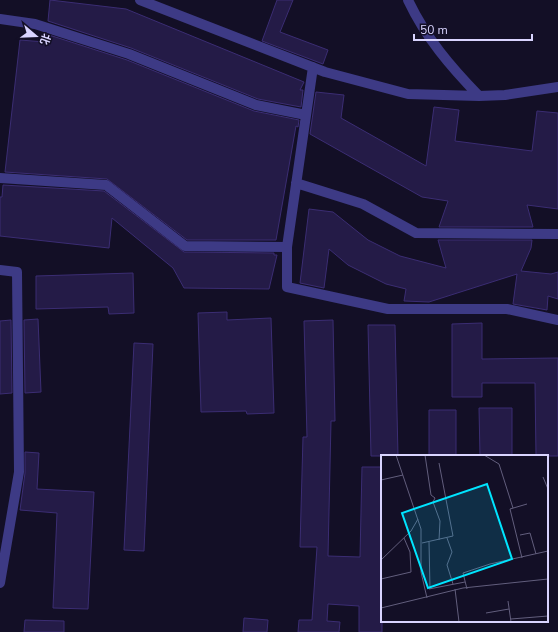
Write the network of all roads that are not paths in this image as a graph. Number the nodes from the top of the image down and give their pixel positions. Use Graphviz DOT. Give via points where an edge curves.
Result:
graph roads {
  1 [pos="140,0"];
  2 [pos="408,0"];
  3 [pos="0,19"];
  4 [pos="312,67"];
  5 [pos="558,87"];
  6 [pos="479,96"];
  7 [pos="306,115"];
  8 [pos="0,178"];
  9 [pos="296,183"];
  10 [pos="558,234"];
  11 [pos="287,247"];
  12 [pos="0,270"];
  13 [pos="558,320"];
  14 [pos="0,583"];
  1 -- 4 [label="street"];
  2 -- 6 [label="street" via="444,59"];
  3 -- 7 [label="street" via="35,24 129,54 256,105"];
  4 -- 6 [label="street" via="408,94"];
  4 -- 7 [label="street"];
  5 -- 6 [label="street"];
  7 -- 9 [label="street"];
  8 -- 11 [label="street" via="106,185 185,246"];
  9 -- 10 [label="street" via="363,204 416,233"];
  9 -- 11 [label="street"];
  11 -- 13 [label="street" via="287,287 388,309 507,309"];
  12 -- 14 [label="street" via="17,272 19,464"];
}
